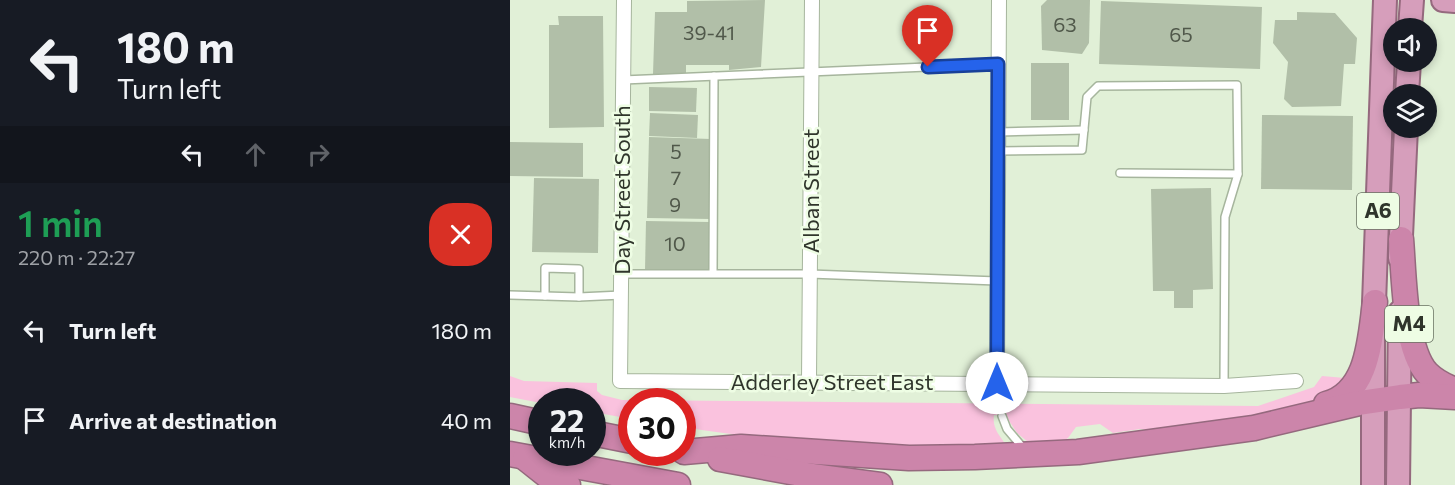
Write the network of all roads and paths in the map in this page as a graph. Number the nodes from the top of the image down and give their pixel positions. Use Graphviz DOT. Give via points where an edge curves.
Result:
graph roads {
  1 [pos="624,0"];
  2 [pos="812,0"];
  3 [pos="999,0"];
  4 [pos="1385,0"];
  5 [pos="1412,0"];
  6 [pos="1443,0"];
  7 [pos="1455,1"];
  8 [pos="1411,18"];
  9 [pos="998,64"];
  10 [pos="811,72"];
  11 [pos="714,76"];
  12 [pos="623,80"];
  13 [pos="1084,130"];
  14 [pos="998,132"];
  15 [pos="1406,138"];
  16 [pos="998,151"];
  17 [pos="1120,173"];
  18 [pos="1238,174"];
  19 [pos="1401,239"];
  20 [pos="713,273"];
  21 [pos="622,274"];
  22 [pos="810,274"];
  23 [pos="997,281"];
  24 [pos="510,295"];
  25 [pos="622,295"];
  26 [pos="545,296"];
  27 [pos="579,297"];
  28 [pos="1375,302"];
  29 [pos="620,381"];
  30 [pos="809,381"];
  31 [pos="1296,381"];
  32 [pos="997,383"];
  33 [pos="1224,386"];
  34 [pos="1455,390"];
  35 [pos="1400,397"];
  36 [pos="1455,397"];
  37 [pos="1374,401"];
  38 [pos="510,416"];
  39 [pos="1002,416"];
  40 [pos="528,420"];
  41 [pos="1142,445"];
  42 [pos="696,451"];
  43 [pos="696,454"];
  44 [pos="517,455"];
  45 [pos="1030,455"];
  46 [pos="568,485"];
  47 [pos="678,485"];
  48 [pos="880,485"];
  49 [pos="1373,485"];
  50 [pos="1398,485"];
  1 -- 12 [label="street, Day Street South"];
  2 -- 10 [label="street, Alban Street"];
  3 -- 9 [label="street"];
  4 -- 28 [label="highway, A6"];
  5 -- 8 [label="highway"];
  6 -- 7 [label="highway"];
  9 -- 10 [label="lane"];
  9 -- 14 [label="street"];
  10 -- 11 [label="lane"];
  10 -- 22 [label="street, Alban Street"];
  11 -- 12 [label="lane"];
  11 -- 20 [label="lane"];
  12 -- 21 [label="street, Day Street South"];
  13 -- 14 [label="lane"];
  13 -- 16 [label="lane" via="1082,150"];
  13 -- 18 [label="lane" via="1087,97 1098,86 1238,85"];
  14 -- 16 [label="street"];
  15 -- 19 [label="highway, A6"];
  16 -- 23 [label="street"];
  17 -- 18 [label="lane"];
  18 -- 33 [label="lane" via="1225,217"];
  19 -- 34 [label="highway, M4" via="1413,348 1429,375"];
  19 -- 35 [label="highway, A6"];
  20 -- 21 [label="lane"];
  20 -- 22 [label="lane"];
  21 -- 25 [label="street, Day Street South"];
  22 -- 23 [label="lane"];
  22 -- 30 [label="street, Alban Street"];
  23 -- 32 [label="street"];
  24 -- 26 [label="lane"];
  25 -- 27 [label="lane"];
  25 -- 29 [label="street, Day Street South"];
  26 -- 27 [label="lane"];
  26 -- 27 [label="lane" via="545,268 579,269"];
  28 -- 37 [label="highway, A6"];
  28 -- 41 [label="highway" via="1360,374 1355,386 1338,400"];
  29 -- 30 [label="street, Adderley Street East"];
  30 -- 32 [label="street, Adderley Street East"];
  31 -- 33 [label="street, Adderley Street East"];
  32 -- 33 [label="street, Adderley Street East"];
  35 -- 36 [label="highway"];
  35 -- 37 [label="highway"];
  35 -- 50 [label="highway, A6"];
  37 -- 41 [label="highway" via="1254,428"];
  37 -- 49 [label="highway, A6"];
  38 -- 40 [label="highway"];
  39 -- 45 [label="lane" via="1013,437"];
  41 -- 45 [label="highway"];
  42 -- 45 [label="highway" via="741,447 909,458"];
  43 -- 48 [label="highway"];
  44 -- 46 [label="highway" via="554,481"];
  44 -- 47 [label="highway"];
}
